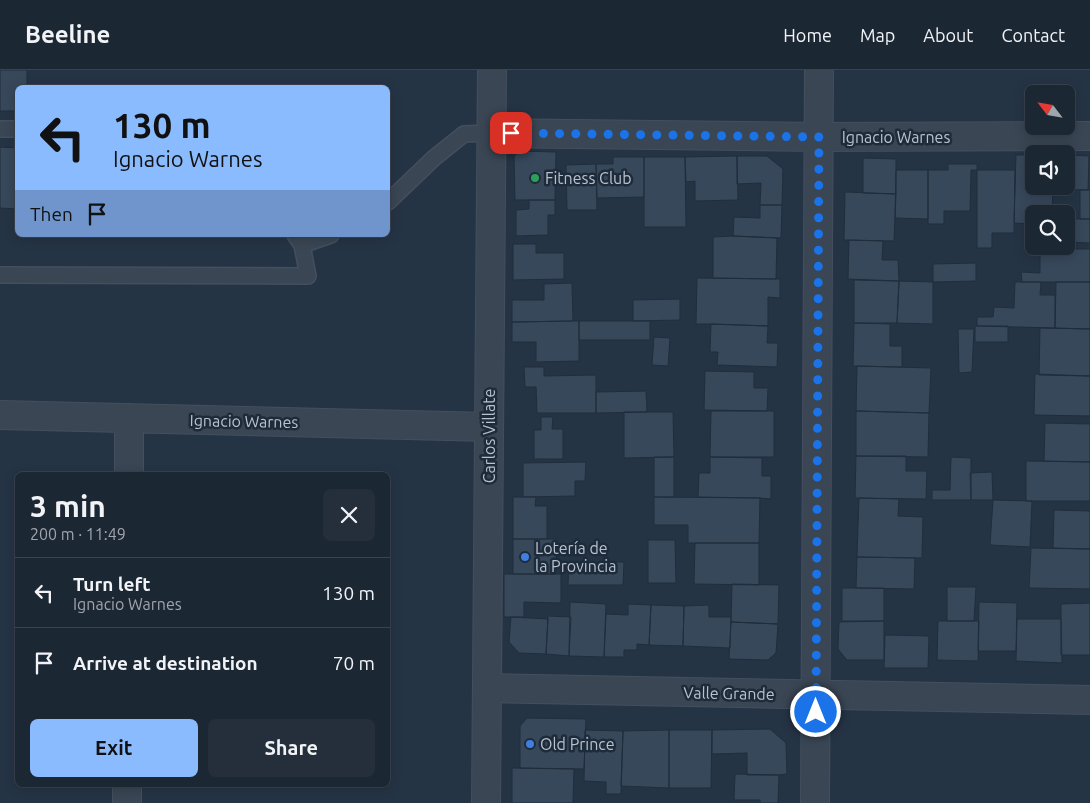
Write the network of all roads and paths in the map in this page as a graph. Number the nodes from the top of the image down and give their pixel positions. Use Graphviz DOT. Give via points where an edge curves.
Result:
graph roads {
  1 [pos="492,70"];
  2 [pos="819,70"];
  3 [pos="0,129"];
  4 [pos="15,129"];
  5 [pos="492,133"];
  6 [pos="1090,136"];
  7 [pos="819,137"];
  8 [pos="390,200"];
  9 [pos="318,237"];
  10 [pos="299,240"];
  11 [pos="0,275"];
  12 [pos="0,415"];
  13 [pos="129,418"];
  14 [pos="489,427"];
  15 [pos="129,472"];
  16 [pos="487,688"];
  17 [pos="816,694"];
  18 [pos="1090,700"];
  19 [pos="127,787"];
  20 [pos="127,803"];
  21 [pos="486,803"];
  22 [pos="815,803"];
  1 -- 5 [label="street, Carlos Villate"];
  2 -- 7 [label="street"];
  3 -- 4 [label="lane"];
  5 -- 7 [label="street, Ignacio Warnes"];
  5 -- 8 [label="lane" via="464,134"];
  5 -- 14 [label="street, Carlos Villate"];
  6 -- 7 [label="street, Ignacio Warnes"];
  7 -- 17 [label="street"];
  9 -- 10 [label="lane"];
  10 -- 11 [label="lane" via="308,276"];
  12 -- 13 [label="street, Ignacio Warnes"];
  13 -- 14 [label="street, Ignacio Warnes"];
  13 -- 15 [label="street"];
  14 -- 16 [label="street, Carlos Villate"];
  16 -- 17 [label="street, Valle Grande"];
  16 -- 21 [label="street, Carlos Villate"];
  17 -- 18 [label="street, Valle Grande"];
  17 -- 22 [label="street"];
  19 -- 20 [label="street"];
}
